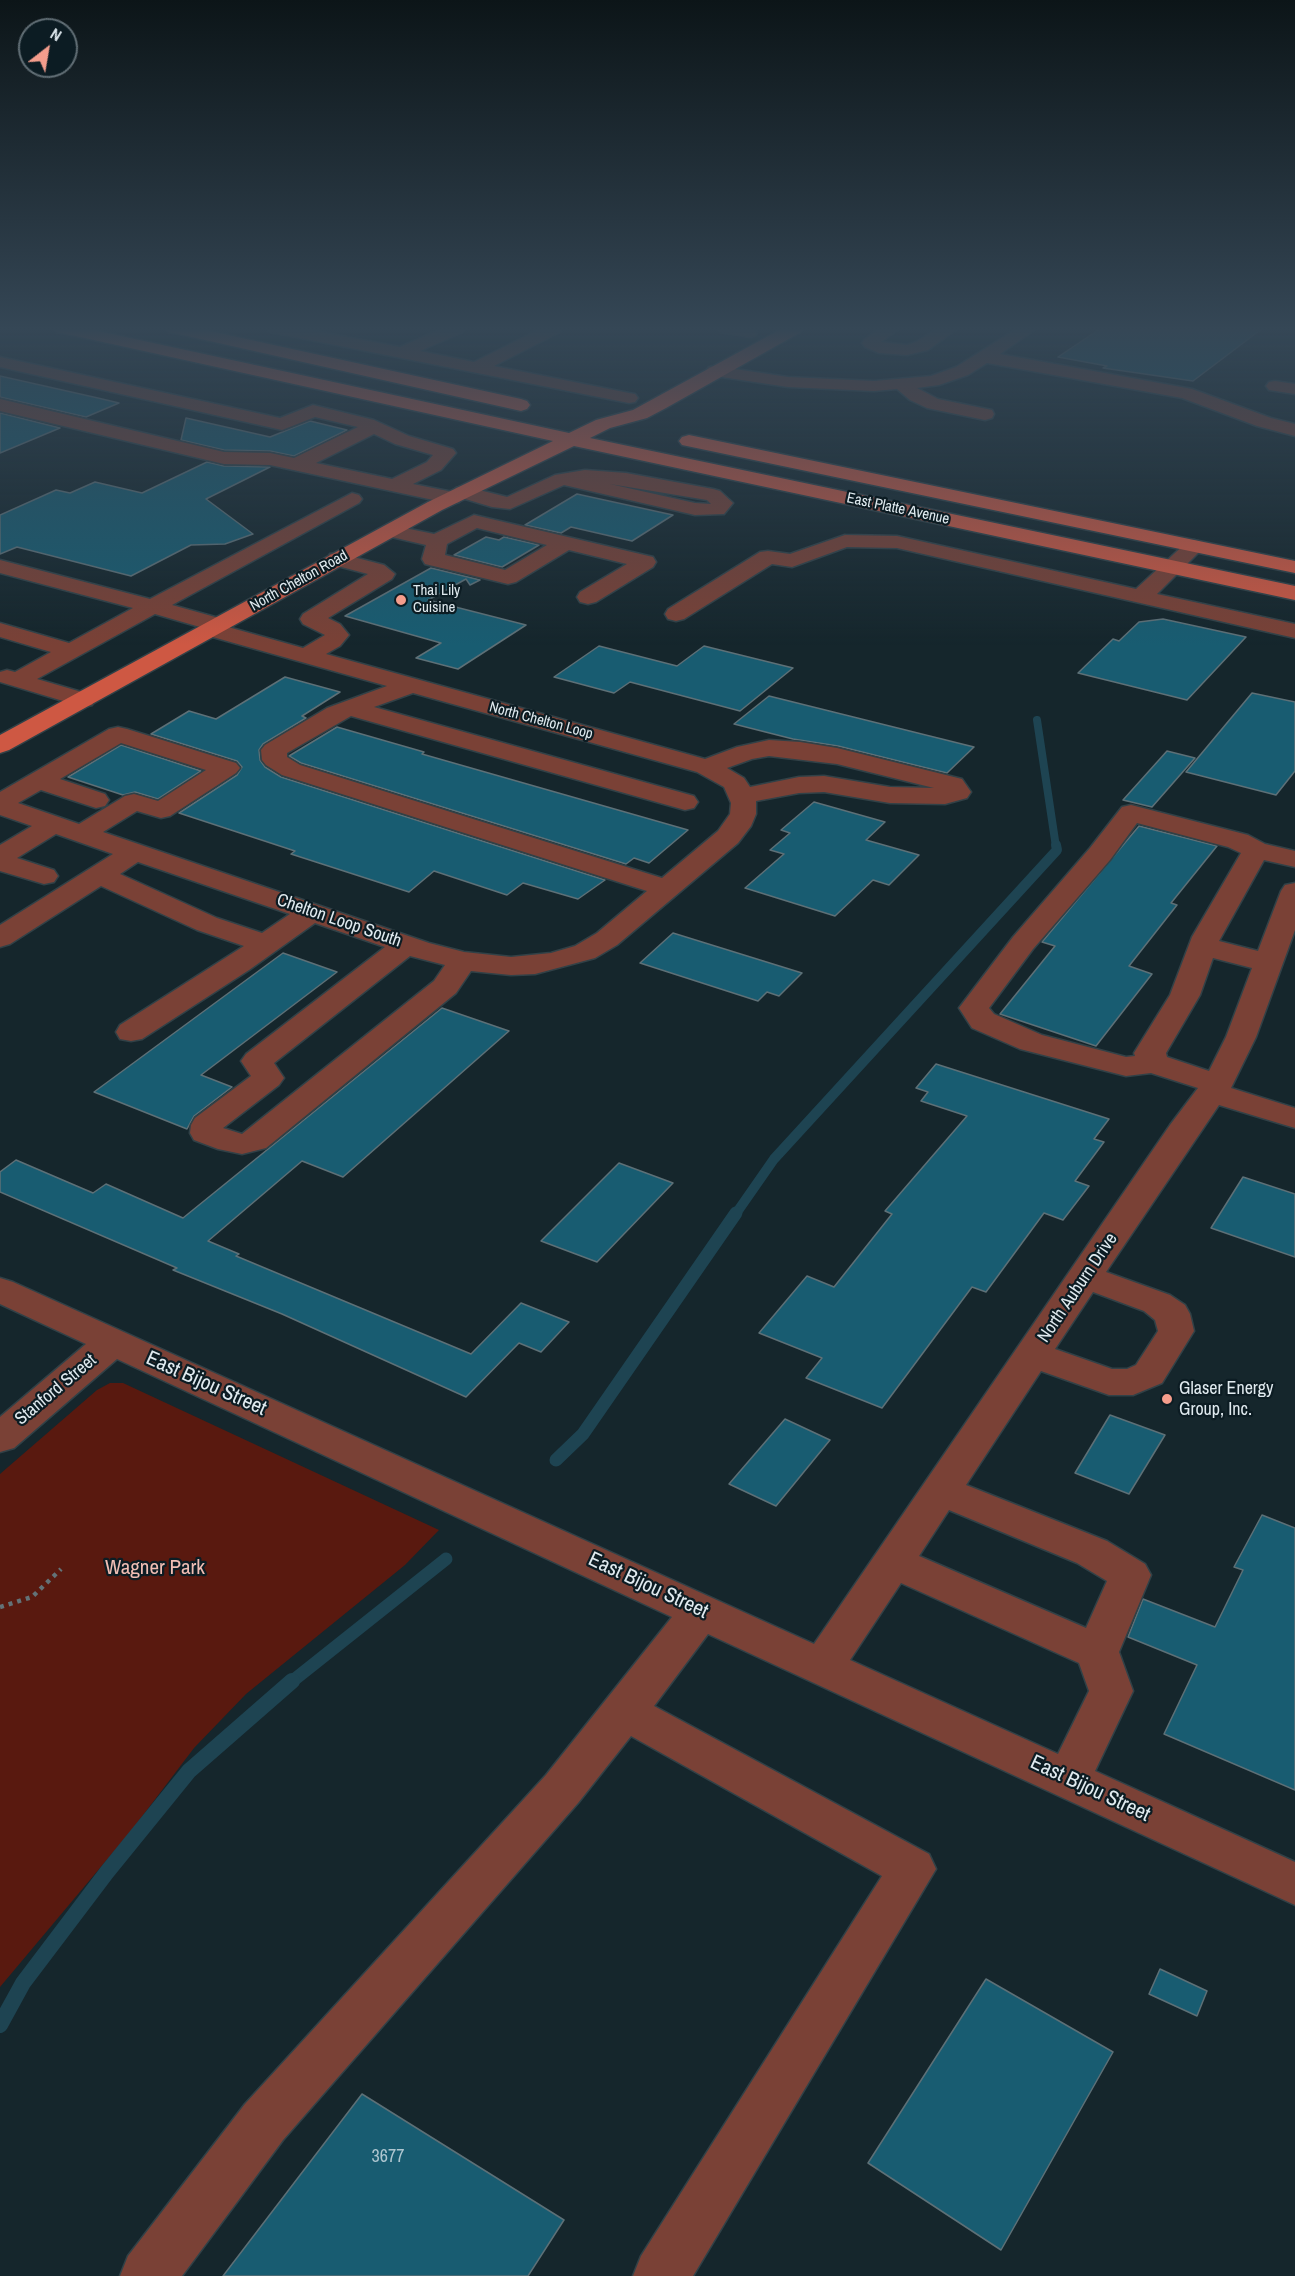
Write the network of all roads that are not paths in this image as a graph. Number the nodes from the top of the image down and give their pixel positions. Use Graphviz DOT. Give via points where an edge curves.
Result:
graph roads {
  1 [pos="90,434"];
  2 [pos="109,434"];
  3 [pos="359,434"];
  4 [pos="390,434"];
  5 [pos="547,434"];
  6 [pos="584,434"];
  7 [pos="666,437"];
  8 [pos="573,440"];
  9 [pos="408,442"];
  10 [pos="296,465"];
  11 [pos="344,476"];
  12 [pos="259,477"];
  13 [pos="562,479"];
  14 [pos="393,486"];
  15 [pos="329,494"];
  16 [pos="457,495"];
  17 [pos="371,504"];
  18 [pos="419,515"];
  19 [pos="390,531"];
  20 [pos="437,542"];
  21 [pos="566,543"];
  22 [pos="1194,546"];
  23 [pos="338,559"];
  24 [pos="0,566"];
  25 [pos="1295,567"];
  26 [pos="1172,568"];
  27 [pos="1295,593"];
  28 [pos="588,597"];
  29 [pos="1141,597"];
  30 [pos="155,606"];
  31 [pos="676,614"];
  32 [pos="214,627"];
  33 [pos="0,630"];
  34 [pos="1295,631"];
  35 [pos="73,651"];
  36 [pos="306,656"];
  37 [pos="8,678"];
  38 [pos="412,685"];
  39 [pos="83,700"];
  40 [pos="350,708"];
  41 [pos="616,742"];
  42 [pos="0,745"];
  43 [pos="706,768"];
  44 [pos="576,771"];
  45 [pos="38,780"];
  46 [pos="742,796"];
  47 [pos="685,802"];
  48 [pos="0,804"];
  49 [pos="64,827"];
  50 [pos="1256,850"];
  51 [pos="135,852"];
  52 [pos="0,857"];
  53 [pos="1295,859"];
  54 [pos="0,862"];
  55 [pos="99,875"];
  56 [pos="44,876"];
  57 [pos="668,888"];
  58 [pos="1295,891"];
  59 [pos="312,912"];
  60 [pos="0,938"];
  61 [pos="265,944"];
  62 [pos="407,944"];
  63 [pos="1203,946"];
  64 [pos="463,961"];
  65 [pos="1269,963"];
  66 [pos="131,1032"];
  67 [pos="1153,1063"];
  68 [pos="1216,1088"];
  69 [pos="1295,1118"];
  70 [pos="1086,1277"];
  71 [pos="0,1290"];
  72 [pos="113,1342"];
  73 [pos="1034,1355"];
  74 [pos="0,1438"];
  75 [pos="942,1491"];
  76 [pos="893,1562"];
  77 [pos="702,1610"];
  78 [pos="1097,1652"];
  79 [pos="823,1666"];
  80 [pos="625,1711"];
  81 [pos="1069,1779"];
  82 [pos="1295,1884"];
  83 [pos="148,2276"];
  84 [pos="661,2276"];
  1 -- 12 [label="street"];
  2 -- 10 [label="street" via="224,458 270,459"];
  3 -- 10 [label="street"];
  4 -- 9 [label="street"];
  5 -- 8 [label="main road, East Platte Avenue"];
  6 -- 8 [label="main road, North Chelton Road"];
  7 -- 22 [label="main road, East Platte Avenue"];
  8 -- 16 [label="main road, North Chelton Road"];
  8 -- 26 [label="main road, East Platte Avenue"];
  9 -- 11 [label="street"];
  9 -- 14 [label="street" via="446,453 434,466"];
  10 -- 11 [label="street"];
  11 -- 14 [label="street"];
  13 -- 13 [label="street" via="695,509 717,510 723,503 713,495 626,479"];
  13 -- 16 [label="street" via="510,503"];
  14 -- 16 [label="street"];
  15 -- 17 [label="street"];
  16 -- 18 [label="main road, North Chelton Road"];
  17 -- 18 [label="street"];
  17 -- 30 [label="street"];
  18 -- 19 [label="main road, North Chelton Road"];
  19 -- 20 [label="street"];
  19 -- 23 [label="main road, North Chelton Road"];
  20 -- 21 [label="street" via="474,521"];
  20 -- 21 [label="street" via="433,559 508,577"];
  21 -- 28 [label="street" via="645,562"];
  22 -- 25 [label="main road, East Platte Avenue"];
  22 -- 26 [label="street"];
  23 -- 32 [label="main road, North Chelton Road"];
  23 -- 36 [label="street" via="384,574 311,619 338,635"];
  24 -- 30 [label="street, North Chelton Loop"];
  26 -- 27 [label="main road, East Platte Avenue"];
  26 -- 29 [label="street"];
  29 -- 31 [label="street, East Platte Avenue" via="897,542 845,541 792,561 768,557"];
  29 -- 34 [label="street, East Platte Avenue"];
  30 -- 32 [label="street, North Chelton Loop"];
  30 -- 35 [label="street"];
  32 -- 36 [label="street, North Chelton Loop"];
  32 -- 39 [label="main road, North Chelton Road"];
  33 -- 35 [label="street"];
  35 -- 37 [label="street"];
  36 -- 38 [label="street, North Chelton Loop"];
  37 -- 39 [label="street"];
  38 -- 40 [label="street"];
  38 -- 41 [label="street, North Chelton Loop"];
  39 -- 42 [label="main road, North Chelton Road"];
  40 -- 44 [label="street"];
  40 -- 57 [label="street" via="274,750 275,760 291,770"];
  41 -- 43 [label="street, North Chelton Loop"];
  41 -- 44 [label="street"];
  43 -- 46 [label="street, North Chelton Loop" via="735,783"];
  43 -- 46 [label="street" via="746,752 769,748 800,750 953,785 958,792 890,795 824,784"];
  44 -- 47 [label="street"];
  45 -- 48 [label="street"];
  45 -- 49 [label="street" via="96,800"];
  45 -- 49 [label="street" via="118,734 227,768 160,810 134,802"];
  46 -- 57 [label="street" via="743,814 738,826"];
  48 -- 49 [label="street, Chelton Loop South"];
  49 -- 51 [label="street, Chelton Loop South"];
  49 -- 52 [label="street"];
  50 -- 53 [label="street"];
  50 -- 63 [label="street"];
  50 -- 67 [label="street" via="1238,841 1131,813 974,1008 983,1022 1031,1042 1126,1067"];
  51 -- 55 [label="street"];
  51 -- 59 [label="street, Chelton Loop South"];
  54 -- 56 [label="street"];
  55 -- 60 [label="street"];
  55 -- 61 [label="street" via="207,924"];
  57 -- 64 [label="street, Chelton Loop South" via="607,939 585,952 535,965"];
  58 -- 65 [label="street, North Auburn Drive"];
  59 -- 61 [label="street"];
  59 -- 62 [label="street, Chelton Loop South"];
  61 -- 66 [label="street"];
  62 -- 64 [label="street, Chelton Loop South"];
  62 -- 64 [label="street" via="257,1060 268,1078 207,1125 206,1132 230,1142 254,1142 445,987"];
  63 -- 65 [label="street"];
  63 -- 67 [label="street" via="1185,995 1150,1053"];
  65 -- 68 [label="street, North Auburn Drive" via="1241,1037"];
  67 -- 68 [label="street"];
  68 -- 69 [label="street"];
  68 -- 70 [label="street, North Auburn Drive" via="1182,1132"];
  70 -- 73 [label="street, North Auburn Drive"];
  70 -- 73 [label="street" via="1157,1303 1172,1314 1176,1330 1149,1374 1132,1382 1109,1382"];
  71 -- 72 [label="street, East Bijou Street"];
  72 -- 74 [label="street, Stanford Street"];
  72 -- 77 [label="street, East Bijou Street"];
  73 -- 75 [label="street, North Auburn Drive"];
  75 -- 76 [label="street, North Auburn Drive"];
  75 -- 78 [label="street" via="1092,1552 1130,1575"];
  76 -- 78 [label="street"];
  76 -- 79 [label="street, North Auburn Drive"];
  77 -- 79 [label="street, East Bijou Street"];
  77 -- 80 [label="street"];
  78 -- 81 [label="street" via="1111,1691"];
  79 -- 81 [label="street, East Bijou Street"];
  80 -- 83 [label="street" via="562,1789 264,2122"];
  80 -- 84 [label="street" via="912,1869"];
  81 -- 82 [label="street, East Bijou Street"];
}
